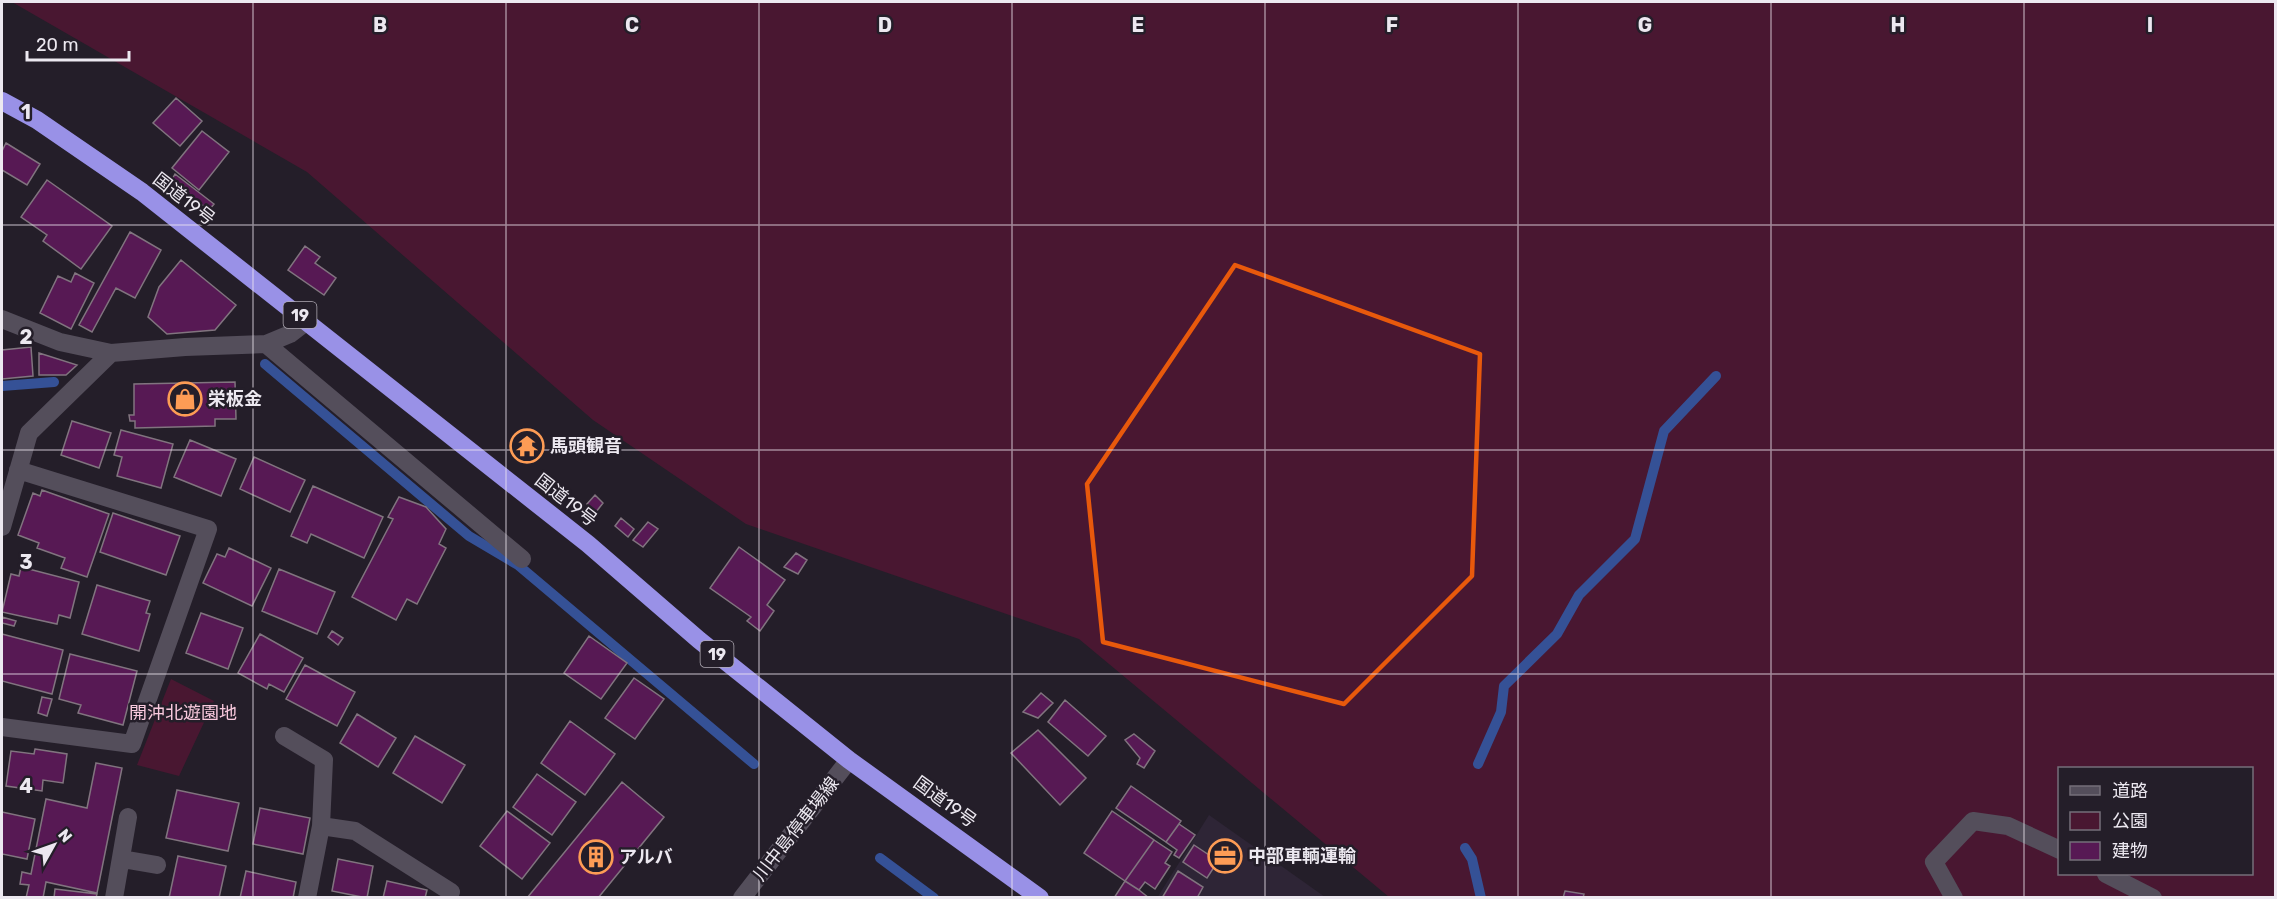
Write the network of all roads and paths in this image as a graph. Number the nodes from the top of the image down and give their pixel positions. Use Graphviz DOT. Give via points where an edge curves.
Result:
graph roads {
  1 [pos="2,101"];
  2 [pos="2,319"];
  3 [pos="307,321"];
  4 [pos="266,344"];
  5 [pos="111,353"];
  6 [pos="18,470"];
  7 [pos="2,527"];
  8 [pos="522,558"];
  9 [pos="2,727"];
  10 [pos="284,736"];
  11 [pos="849,760"];
  12 [pos="128,817"];
  13 [pos="321,826"];
  14 [pos="2058,849"];
  15 [pos="122,859"];
  16 [pos="157,865"];
  17 [pos="2110,875"];
  18 [pos="451,892"];
  19 [pos="114,897"];
  20 [pos="307,897"];
  21 [pos="742,897"];
  22 [pos="1040,897"];
  23 [pos="1954,897"];
  24 [pos="2153,897"];
  1 -- 3 [label="highway, 国道19号 / 19" via="37,120 142,192"];
  2 -- 5 [label="street" via="60,342"];
  3 -- 4 [label="street" via="290,334"];
  3 -- 11 [label="highway, 国道19号 / 19" via="588,544 699,640"];
  4 -- 5 [label="street"];
  4 -- 8 [label="street"];
  5 -- 6 [label="street" via="28,433"];
  6 -- 7 [label="street"];
  6 -- 9 [label="street" via="208,529 132,744"];
  10 -- 13 [label="street" via="324,760"];
  11 -- 21 [label="street, 川中島停車場線"];
  11 -- 22 [label="highway, 国道19号 / 19"];
  12 -- 15 [label="street"];
  13 -- 18 [label="street" via="355,831"];
  13 -- 20 [label="street"];
  14 -- 23 [label="street" via="2008,826 1972,821 1934,862"];
  15 -- 16 [label="street"];
  15 -- 19 [label="street"];
  17 -- 24 [label="street"];
}
